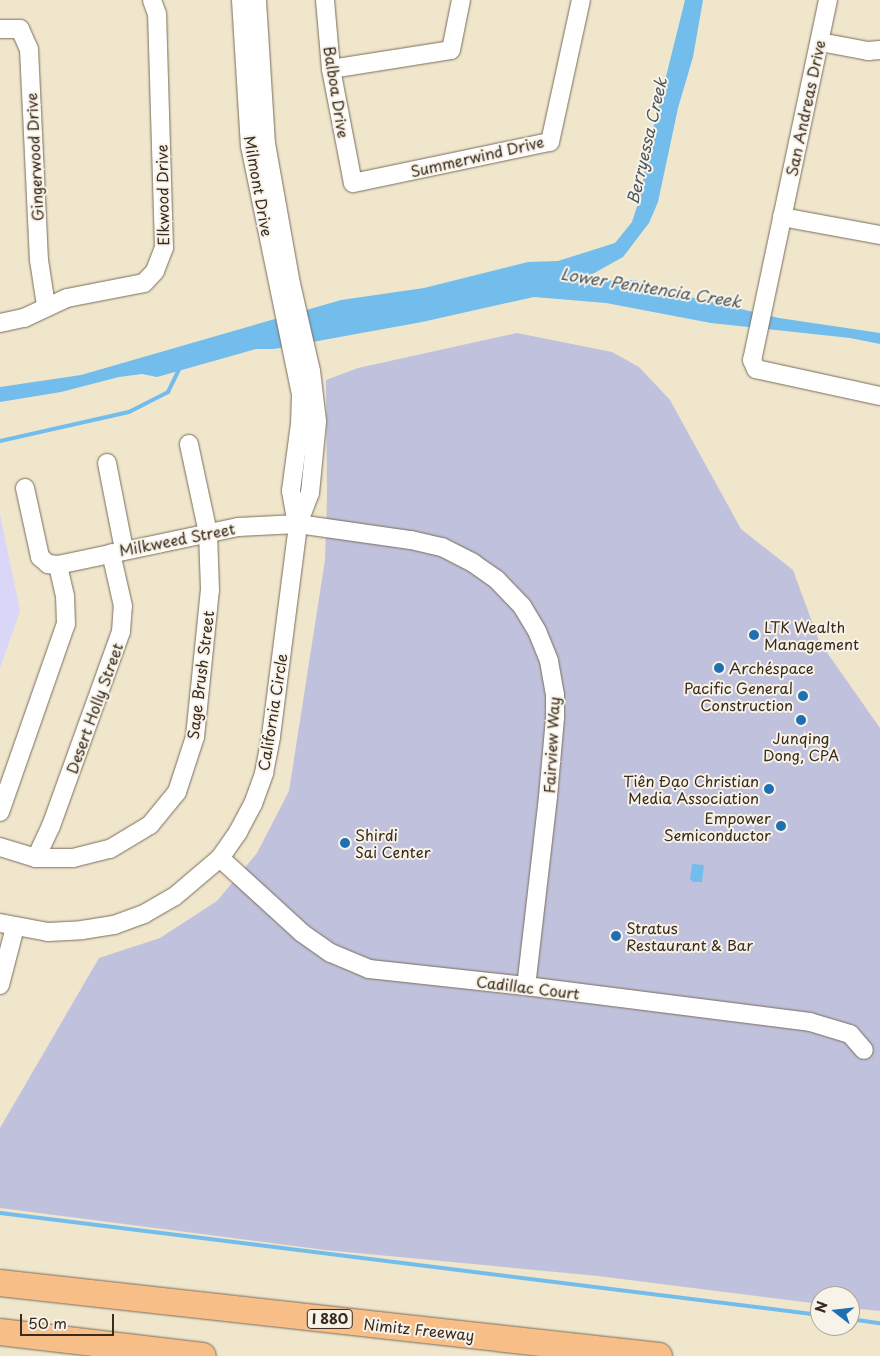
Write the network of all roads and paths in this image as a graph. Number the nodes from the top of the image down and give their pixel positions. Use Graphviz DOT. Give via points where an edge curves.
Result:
graph roads {
  1 [pos="152,0"];
  2 [pos="240,0"];
  3 [pos="257,0"];
  4 [pos="325,0"];
  5 [pos="461,0"];
  6 [pos="580,0"];
  7 [pos="828,0"];
  8 [pos="0,29"];
  9 [pos="820,42"];
  10 [pos="880,50"];
  11 [pos="331,69"];
  12 [pos="353,183"];
  13 [pos="782,217"];
  14 [pos="880,236"];
  15 [pos="286,289"];
  16 [pos="46,306"];
  17 [pos="0,323"];
  18 [pos="303,368"];
  19 [pos="880,396"];
  20 [pos="188,444"];
  21 [pos="107,463"];
  22 [pos="25,488"];
  23 [pos="298,524"];
  24 [pos="208,533"];
  25 [pos="118,551"];
  26 [pos="58,565"];
  27 [pos="0,812"];
  28 [pos="0,846"];
  29 [pos="36,858"];
  30 [pos="220,858"];
  31 [pos="8,925"];
  32 [pos="0,985"];
  33 [pos="526,986"];
  34 [pos="864,1050"];
  35 [pos="0,1283"];
  36 [pos="0,1332"];
  37 [pos="203,1356"];
  38 [pos="660,1356"];
  1 -- 16 [label="street, Elkwood Drive" via="157,14 164,248 156,271 144,283 67,298"];
  2 -- 15 [label="street, Milmont Drive" via="250,146"];
  3 -- 15 [label="street, Milmont Drive" via="266,144"];
  4 -- 11 [label="street, Balboa Drive"];
  5 -- 11 [label="street" via="451,50"];
  6 -- 12 [label="street, Summerwind Drive" via="550,142"];
  7 -- 9 [label="street, San Andreas Drive"];
  8 -- 16 [label="street, Gingerwood Drive" via="20,29 30,49 39,260"];
  9 -- 10 [label="street" via="868,51"];
  9 -- 13 [label="street, San Andreas Drive"];
  11 -- 12 [label="street, Balboa Drive"];
  13 -- 14 [label="street"];
  13 -- 19 [label="street, San Andreas Drive" via="756,334 752,360 756,369"];
  15 -- 18 [label="street, Milmont Drive"];
  16 -- 17 [label="street, Elkwood Drive" via="24,318"];
  18 -- 23 [label="street, California Circle" via="317,413 310,493"];
  20 -- 24 [label="street, Sage Brush Street"];
  21 -- 25 [label="street, Desert Holly Street"];
  22 -- 26 [label="street" via="40,557 48,564"];
  23 -- 24 [label="street, Milkweed Street" via="238,526"];
  23 -- 30 [label="street, California Circle" via="264,773 253,804"];
  23 -- 33 [label="street, Fairview Way" via="410,540 442,548 473,563 497,580 522,606 537,632 549,661 556,718"];
  24 -- 25 [label="street, Milkweed Street"];
  24 -- 29 [label="street, Sage Brush Street" via="210,590 195,737 177,792 150,825 110,849 73,858"];
  25 -- 26 [label="street, Milkweed Street"];
  25 -- 29 [label="street, Desert Holly Street" via="123,606 121,632 51,826"];
  26 -- 27 [label="street" via="65,596 66,624"];
  28 -- 29 [label="street, Sage Brush Street"];
  30 -- 31 [label="street, California Circle" via="174,897 144,914 114,925 48,932"];
  30 -- 33 [label="street, Cadillac Court" via="302,933 348,962 390,973"];
  31 -- 32 [label="street"];
  33 -- 34 [label="street, Cadillac Court" via="810,1022 850,1034"];
  35 -- 38 [label="highway, Nimitz Freeway / I 880"];
  36 -- 37 [label="highway"];
}
